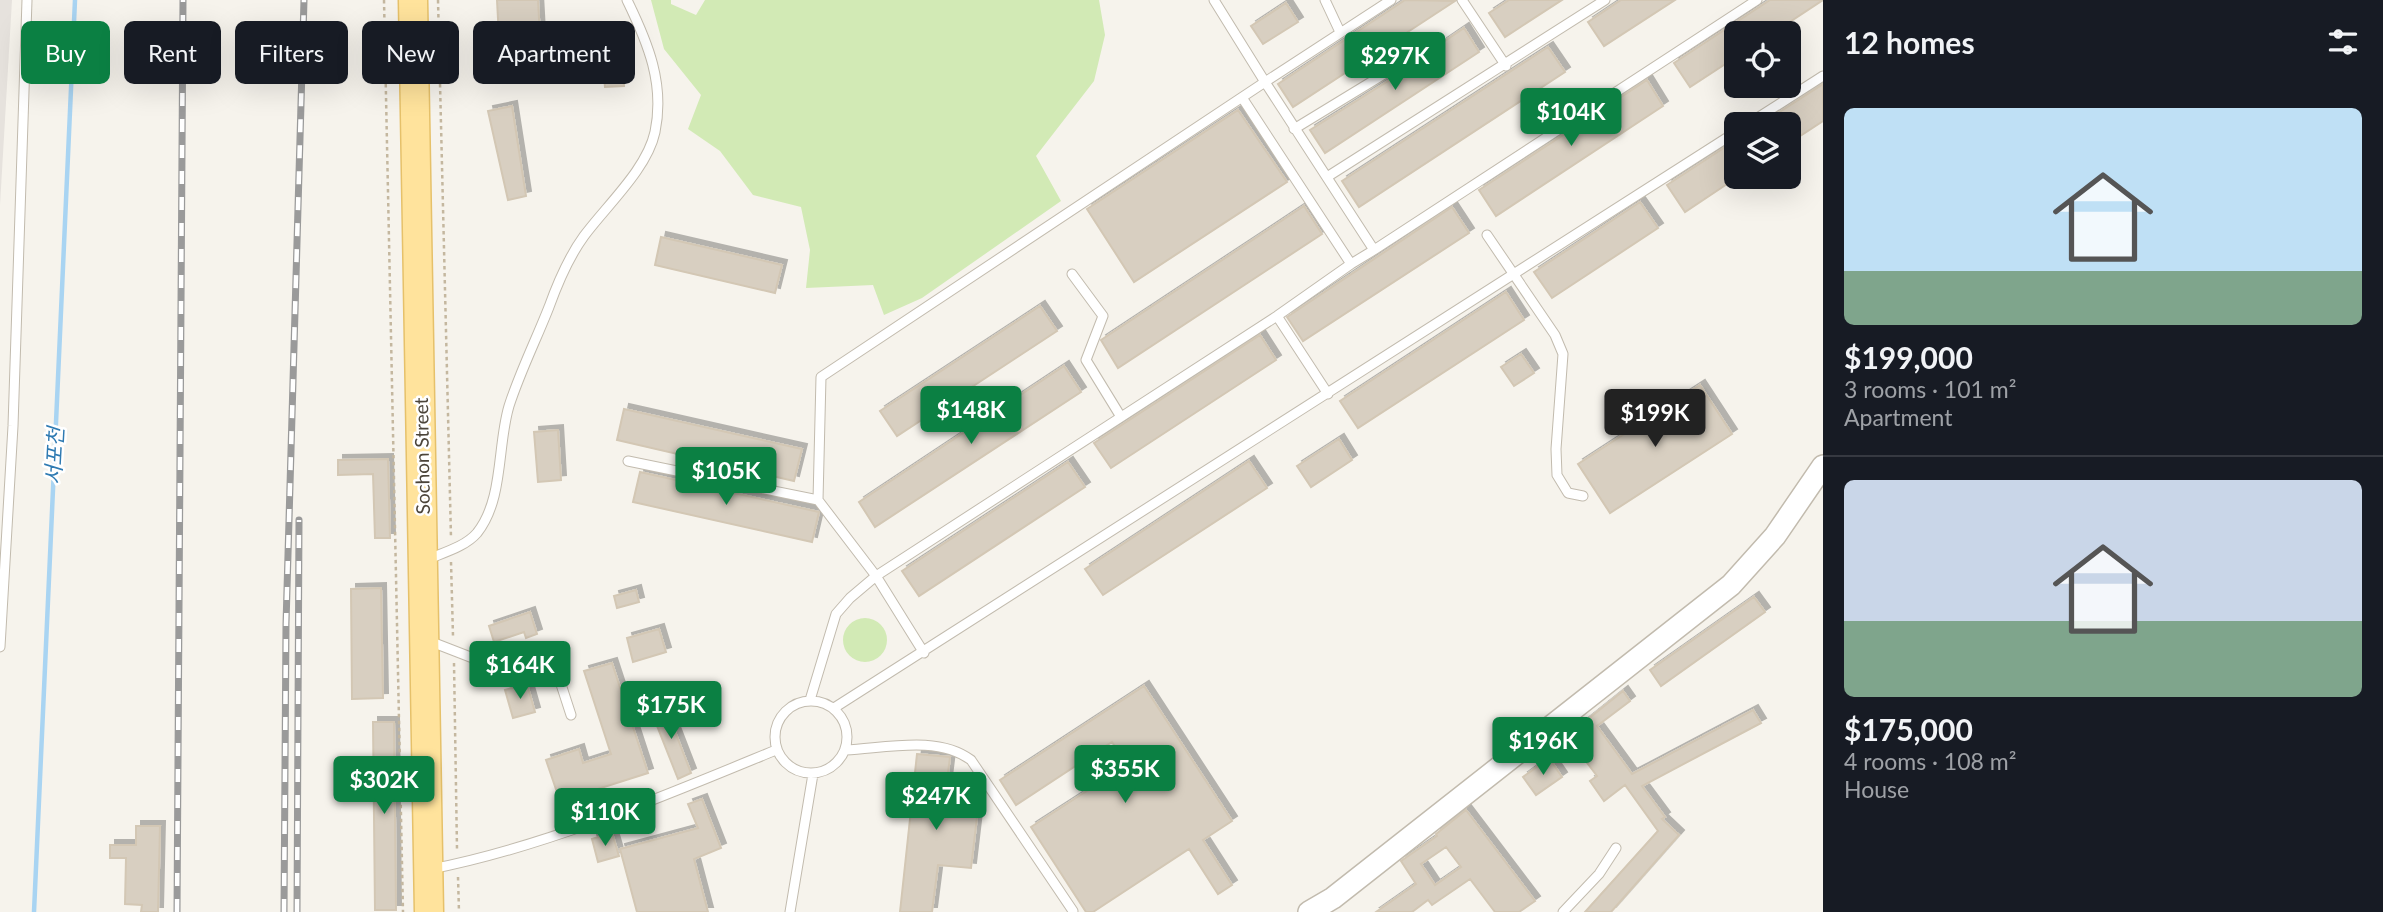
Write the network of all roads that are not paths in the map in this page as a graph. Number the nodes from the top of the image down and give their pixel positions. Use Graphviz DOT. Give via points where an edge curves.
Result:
graph roads {
  1 [pos="27,0"];
  2 [pos="413,0"];
  3 [pos="627,0"];
  4 [pos="1214,0"];
  5 [pos="1325,0"];
  6 [pos="1391,0"];
  7 [pos="1462,0"];
  8 [pos="1605,0"];
  9 [pos="1757,0"];
  10 [pos="1340,32"];
  11 [pos="1434,43"];
  12 [pos="1506,66"];
  13 [pos="1823,76"];
  14 [pos="1265,82"];
  15 [pos="1243,99"];
  16 [pos="1767,112"];
  17 [pos="1294,129"];
  18 [pos="1724,140"];
  19 [pos="1327,177"];
  20 [pos="1487,235"];
  21 [pos="1374,250"];
  22 [pos="1351,264"];
  23 [pos="1072,275"];
  24 [pos="1513,275"];
  25 [pos="1277,316"];
  26 [pos="1328,394"];
  27 [pos="1121,417"];
  28 [pos="628,461"];
  29 [pos="1823,466"];
  30 [pos="1583,496"];
  31 [pos="818,500"];
  32 [pos="424,561"];
  33 [pos="876,576"];
  34 [pos="424,640"];
  35 [pos="0,647"];
  36 [pos="924,653"];
  37 [pos="810,700"];
  38 [pos="835,708"];
  39 [pos="570,715"];
  40 [pos="776,750"];
  41 [pos="846,750"];
  42 [pos="813,774"];
  43 [pos="1616,848"];
  44 [pos="428,869"];
  45 [pos="1073,911"];
  46 [pos="429,912"];
  47 [pos="789,912"];
  48 [pos="1309,912"];
  49 [pos="1563,912"];
  1 -- 35 [label="lane" via="13,426"];
  2 -- 32 [label="main road, Sochon Street"];
  3 -- 32 [label="lane" via="652,57 658,85 659,106 646,160 582,239 561,276 509,405 485,520 469,541"];
  4 -- 14 [label="lane"];
  5 -- 10 [label="lane"];
  6 -- 10 [label="lane"];
  7 -- 12 [label="lane"];
  8 -- 12 [label="lane"];
  9 -- 21 [label="lane"];
  10 -- 14 [label="lane"];
  11 -- 17 [label="lane"];
  12 -- 19 [label="lane"];
  13 -- 16 [label="lane"];
  14 -- 15 [label="lane"];
  14 -- 17 [label="lane"];
  15 -- 22 [label="lane"];
  15 -- 31 [label="lane" via="821,377"];
  17 -- 19 [label="lane"];
  18 -- 24 [label="lane"];
  19 -- 21 [label="lane"];
  20 -- 24 [label="lane"];
  21 -- 22 [label="lane"];
  22 -- 25 [label="lane"];
  23 -- 27 [label="lane" via="1103,316 1086,359"];
  24 -- 26 [label="lane"];
  24 -- 30 [label="lane" via="1563,354 1557,475 1567,493"];
  25 -- 26 [label="lane"];
  25 -- 27 [label="lane"];
  26 -- 36 [label="lane"];
  27 -- 33 [label="lane"];
  28 -- 31 [label="lane"];
  29 -- 48 [label="street" via="1775,536 1731,585 1333,898"];
  31 -- 33 [label="lane"];
  32 -- 34 [label="main road, Sochon Street"];
  33 -- 36 [label="lane"];
  33 -- 37 [label="lane" via="836,614"];
  34 -- 39 [label="lane" via="478,660 557,672"];
  34 -- 44 [label="main road, Sochon Street"];
  36 -- 38 [label="lane"];
  37 -- 38 [label="lane"];
  37 -- 40 [label="lane" via="788,708 775,727"];
  38 -- 41 [label="lane" via="846,724"];
  40 -- 42 [label="lane" via="791,768"];
  40 -- 44 [label="lane" via="536,840"];
  41 -- 42 [label="lane" via="835,766"];
  41 -- 45 [label="lane" via="936,746 957,750 971,760"];
  42 -- 47 [label="lane"];
  43 -- 49 [label="lane"];
  44 -- 46 [label="main road, Sochon Street"];
}
